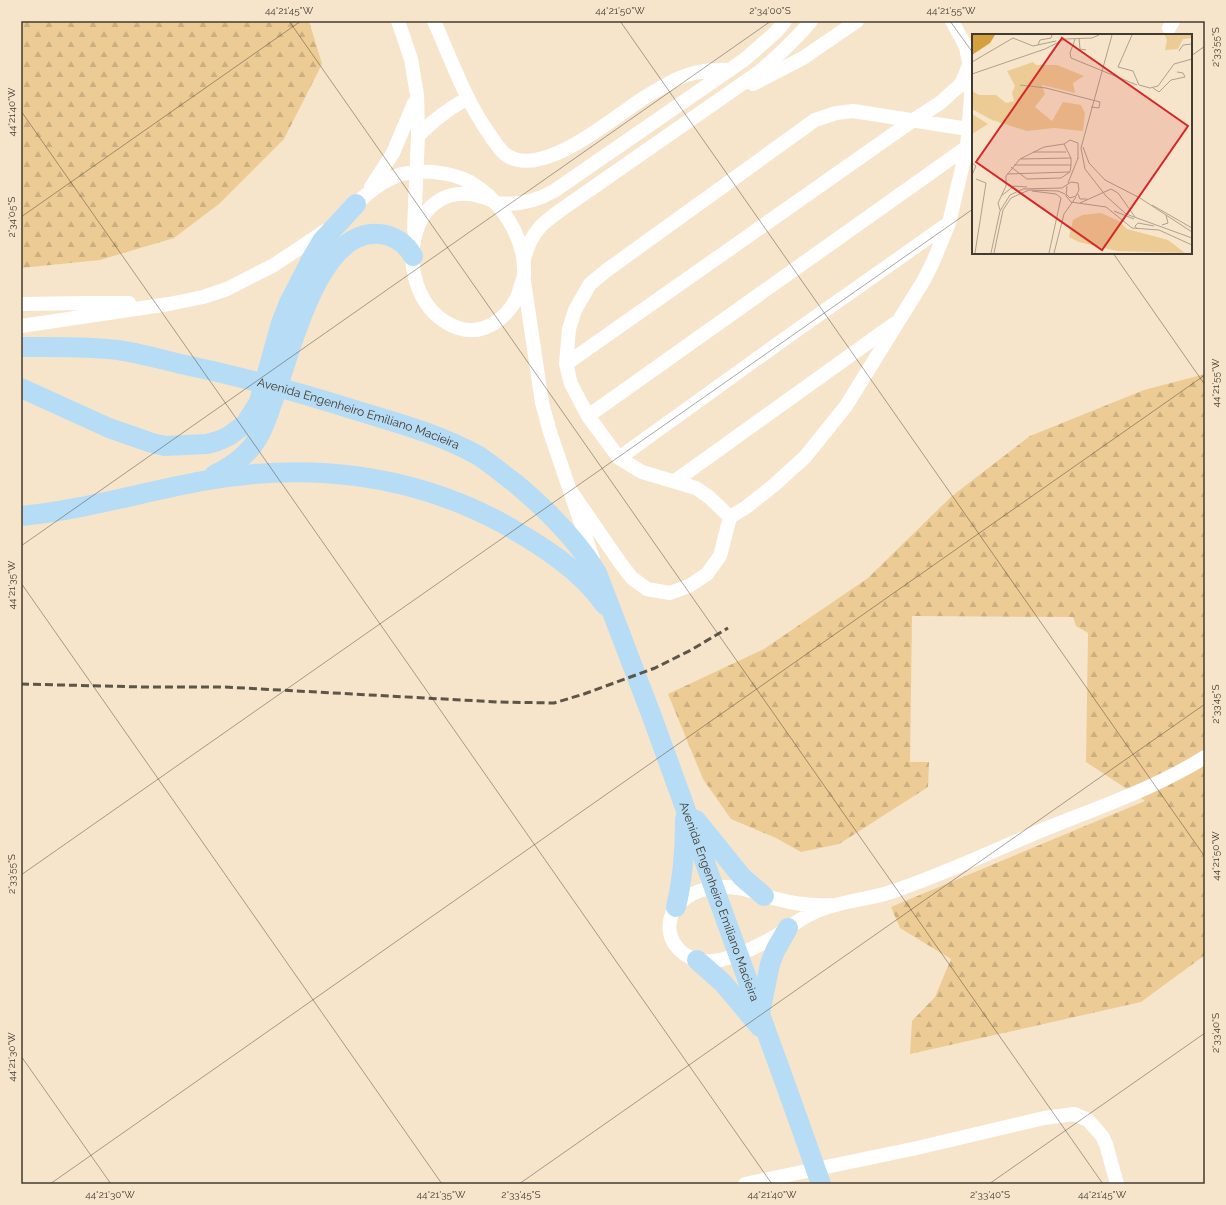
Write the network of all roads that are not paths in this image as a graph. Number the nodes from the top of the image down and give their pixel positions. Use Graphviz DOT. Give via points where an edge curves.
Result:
graph roads {
  1 [pos="398,21"];
  2 [pos="434,21"];
  3 [pos="785,21"];
  4 [pos="811,21"];
  5 [pos="857,21"];
  6 [pos="951,22"];
  7 [pos="969,64"];
  8 [pos="730,70"];
  9 [pos="417,95"];
  10 [pos="468,98"];
  11 [pos="703,111"];
  12 [pos="912,121"];
  13 [pos="968,130"];
  14 [pos="418,136"];
  15 [pos="967,148"];
  16 [pos="416,172"];
  17 [pos="493,201"];
  18 [pos="356,204"];
  19 [pos="949,223"];
  20 [pos="414,236"];
  21 [pos="413,256"];
  22 [pos="524,270"];
  23 [pos="21,304"];
  24 [pos="169,304"];
  25 [pos="900,320"];
  26 [pos="21,326"];
  27 [pos="21,347"];
  28 [pos="566,364"];
  29 [pos="21,388"];
  30 [pos="588,416"];
  31 [pos="619,458"];
  32 [pos="203,481"];
  33 [pos="675,481"];
  34 [pos="570,490"];
  35 [pos="21,516"];
  36 [pos="730,517"];
  37 [pos="597,573"];
  38 [pos="615,620"];
  39 [pos="1205,757"];
  40 [pos="685,807"];
  41 [pos="715,888"];
  42 [pos="764,896"];
  43 [pos="831,905"];
  44 [pos="676,907"];
  45 [pos="788,928"];
  46 [pos="739,954"];
  47 [pos="697,960"];
  48 [pos="760,1013"];
  49 [pos="769,1038"];
  50 [pos="745,1184"];
  51 [pos="821,1184"];
  52 [pos="1117,1184"];
  1 -- 9 [label="street" via="411,59"];
  2 -- 10 [label="street"];
  3 -- 8 [label="street" via="776,32"];
  4 -- 11 [label="street" via="796,39 759,72"];
  5 -- 11 [label="street" via="803,58"];
  6 -- 7 [label="street" via="966,47"];
  7 -- 12 [label="street" via="961,84 940,103"];
  7 -- 13 [label="street" via="971,97"];
  8 -- 10 [label="street" via="712,69 678,79 645,97 609,123 568,147 542,159 528,162 514,160 504,153 477,117"];
  8 -- 17 [label="street" via="543,198 523,204"];
  9 -- 14 [label="street"];
  9 -- 18 [label="street" via="393,154 372,187"];
  10 -- 14 [label="street" via="434,119"];
  11 -- 22 [label="street" via="543,224 527,247"];
  12 -- 13 [label="street"];
  12 -- 28 [label="street"];
  12 -- 28 [label="street" via="854,110 815,120 590,284 575,310 569,329"];
  13 -- 15 [label="street"];
  14 -- 16 [label="street"];
  15 -- 19 [label="street"];
  15 -- 30 [label="street"];
  16 -- 17 [label="street" via="449,174 460,178"];
  16 -- 18 [label="street" via="402,174 385,182"];
  16 -- 20 [label="street"];
  17 -- 20 [label="street" via="478,194 467,193 446,197 437,201 423,216"];
  17 -- 22 [label="street" via="516,233"];
  18 -- 24 [label="street" via="325,231 274,265 227,289"];
  18 -- 29 [label="highway" via="322,241 312,258 281,323 258,402 245,424 229,436 207,444 152,444 109,428"];
  19 -- 25 [label="street" via="924,280"];
  19 -- 31 [label="street"];
  20 -- 21 [label="street"];
  21 -- 22 [label="street" via="415,278 428,304 444,321 454,327 468,330 488,327 505,314 518,296"];
  21 -- 32 [label="highway" via="406,246 396,239 377,234 361,236 336,253 316,284 306,306 261,433 239,460"];
  22 -- 34 [label="street" via="542,403"];
  23 -- 24 [label="street"];
  24 -- 26 [label="street"];
  25 -- 33 [label="street"];
  25 -- 36 [label="street" via="846,406 805,458 773,486"];
  27 -- 37 [label="highway, Avenida Engenheiro Emiliano Macieira" via="119,350 215,371 329,401 431,433 480,457 529,495 571,536"];
  28 -- 30 [label="street" via="571,384"];
  30 -- 31 [label="street"];
  31 -- 33 [label="street" via="642,472"];
  32 -- 35 [label="highway, Avenida Engenheiro Emiliano Macieira"];
  32 -- 38 [label="highway, Avenida Engenheiro Emiliano Macieira" via="255,473 298,471 375,478 434,494 480,511 554,555 603,602"];
  33 -- 36 [label="street" via="696,488"];
  34 -- 36 [label="street" via="632,578 647,589 658,591 670,593 689,586 707,574 720,556"];
  34 -- 37 [label="street"];
  37 -- 38 [label="highway, Avenida Engenheiro Emiliano Macieira"];
  38 -- 40 [label="highway, Avenida Engenheiro Emiliano Macieira"];
  39 -- 43 [label="street" via="1163,781 953,868 890,892"];
  40 -- 41 [label="highway, Avenida Engenheiro Emiliano Macieira"];
  40 -- 42 [label="highway" via="742,877"];
  40 -- 44 [label="highway" via="685,855"];
  41 -- 42 [label="street" via="738,888"];
  41 -- 44 [label="street" via="692,894"];
  41 -- 46 [label="highway, Avenida Engenheiro Emiliano Macieira"];
  42 -- 43 [label="street" via="805,905"];
  43 -- 45 [label="street" via="804,917"];
  44 -- 47 [label="street" via="671,916 670,937 683,954"];
  45 -- 46 [label="street"];
  45 -- 48 [label="highway" via="770,964"];
  46 -- 47 [label="street" via="714,961"];
  46 -- 48 [label="highway, Avenida Engenheiro Emiliano Macieira"];
  47 -- 49 [label="highway" via="723,983"];
  48 -- 49 [label="highway, Avenida Engenheiro Emiliano Macieira"];
  49 -- 51 [label="highway, Avenida Engenheiro Emiliano Macieira"];
  50 -- 52 [label="street" via="1044,1118 1074,1114 1088,1120 1102,1136"];
}
